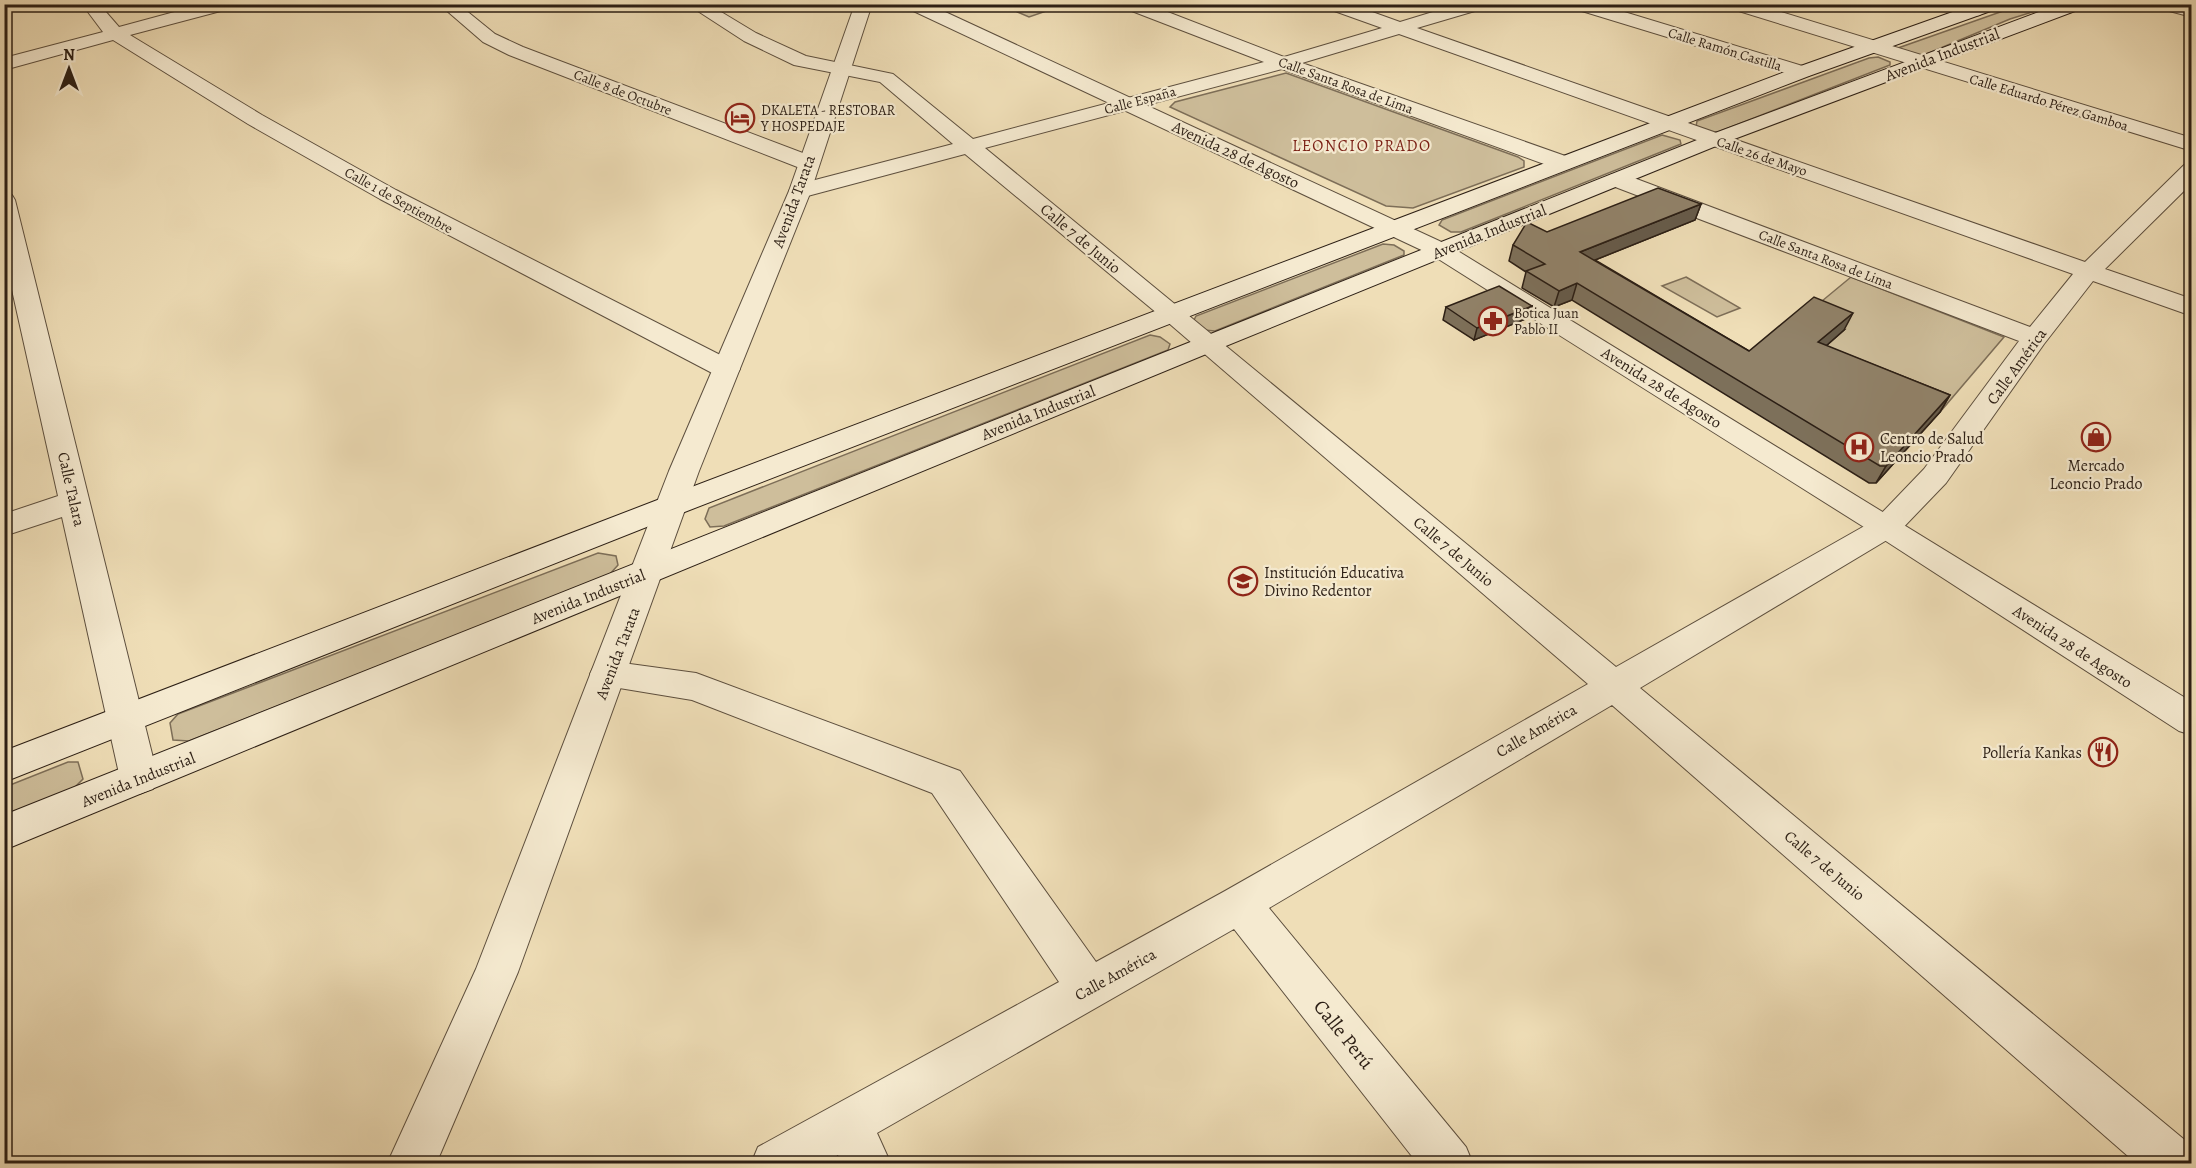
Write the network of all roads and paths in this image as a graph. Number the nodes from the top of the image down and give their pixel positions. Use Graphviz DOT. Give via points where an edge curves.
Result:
graph roads {
  1 [pos="90,4"];
  2 [pos="226,4"];
  3 [pos="447,4"];
  4 [pos="695,4"];
  5 [pos="864,4"];
  6 [pos="913,4"];
  7 [pos="1130,4"];
  8 [pos="1332,4"];
  9 [pos="1479,4"];
  10 [pos="1578,4"];
  11 [pos="1735,4"];
  12 [pos="1951,4"];
  13 [pos="1993,4"];
  14 [pos="2077,4"];
  15 [pos="2164,4"];
  16 [pos="1974,11"];
  17 [pos="2192,12"];
  18 [pos="1402,28"];
  19 [pos="115,34"];
  20 [pos="1872,47"];
  21 [pos="1921,62"];
  22 [pos="4,63"];
  23 [pos="1283,63"];
  24 [pos="840,69"];
  25 [pos="1802,72"];
  26 [pos="1129,103"];
  27 [pos="1668,123"];
  28 [pos="1714,140"];
  29 [pos="2192,145"];
  30 [pos="969,146"];
  31 [pos="808,163"];
  32 [pos="1563,163"];
  33 [pos="2192,170"];
  34 [pos="1618,180"];
  35 [pos="800,191"];
  36 [pos="4,200"];
  37 [pos="1395,228"];
  38 [pos="1440,250"];
  39 [pos="2088,271"];
  40 [pos="2192,308"];
  41 [pos="17,312"];
  42 [pos="1173,314"];
  43 [pos="2035,338"];
  44 [pos="1207,344"];
  45 [pos="726,369"];
  46 [pos="75,501"];
  47 [pos="671,506"];
  48 [pos="4,526"];
  49 [pos="1886,526"];
  50 [pos="648,572"];
  51 [pos="608,674"];
  52 [pos="1614,685"];
  53 [pos="127,721"];
  54 [pos="2192,721"];
  55 [pos="4,767"];
  56 [pos="140,778"];
  57 [pos="4,833"];
  58 [pos="1240,904"];
  59 [pos="1089,988"];
  60 [pos="857,1143"];
  61 [pos="411,1164"];
  62 [pos="775,1164"];
  63 [pos="1449,1164"];
  64 [pos="2175,1164"];
  1 -- 19 [label="street, Calle 1 de Septiembre"];
  2 -- 19 [label="street"];
  3 -- 31 [label="street, Calle 8 de Octubre" via="489,38 516,51"];
  4 -- 24 [label="street, Calle 7 de Junio" via="750,37 801,61"];
  5 -- 24 [label="street, Avenida Tarata"];
  6 -- 26 [label="street, Avenida 28 de Agosto"];
  7 -- 23 [label="street, Calle Santa Rosa de Lima"];
  8 -- 18 [label="street, Calle 26 de Mayo"];
  9 -- 18 [label="street, Calle España"];
  10 -- 25 [label="street, Calle Ramón Castilla"];
  11 -- 20 [label="street, Calle Eduardo Pérez Gamboa"];
  12 -- 16 [label="street"];
  13 -- 16 [label="street, Avenida Industrial"];
  14 -- 21 [label="street, Avenida Industrial"];
  15 -- 17 [label="street"];
  16 -- 20 [label="street, Avenida Industrial"];
  18 -- 23 [label="street, Calle España"];
  18 -- 27 [label="street, Calle 26 de Mayo"];
  19 -- 22 [label="street"];
  19 -- 45 [label="street, Calle 1 de Septiembre" via="235,108 418,211"];
  20 -- 21 [label="street, Calle Eduardo Pérez Gamboa"];
  20 -- 25 [label="street, Avenida Industrial"];
  21 -- 28 [label="street, Avenida Industrial"];
  21 -- 29 [label="street, Calle Eduardo Pérez Gamboa"];
  23 -- 26 [label="street, Calle España"];
  23 -- 32 [label="street, Calle Santa Rosa de Lima"];
  24 -- 30 [label="street, Calle 7 de Junio" via="886,78"];
  24 -- 31 [label="street, Avenida Tarata"];
  25 -- 27 [label="street, Avenida Industrial"];
  26 -- 30 [label="street, Calle España"];
  26 -- 37 [label="street, Avenida 28 de Agosto"];
  27 -- 28 [label="street, Calle 26 de Mayo"];
  27 -- 32 [label="street, Avenida Industrial"];
  28 -- 34 [label="street, Avenida Industrial"];
  28 -- 39 [label="street, Calle 26 de Mayo"];
  30 -- 35 [label="street, Calle España"];
  30 -- 42 [label="street, Calle 7 de Junio"];
  31 -- 35 [label="street, Avenida Tarata"];
  32 -- 37 [label="street, Avenida Industrial"];
  33 -- 39 [label="street, Calle América"];
  34 -- 38 [label="street, Avenida Industrial"];
  34 -- 43 [label="street, Calle Santa Rosa de Lima"];
  35 -- 45 [label="street, Avenida Tarata"];
  36 -- 41 [label="street, Calle Talara"];
  37 -- 38 [label="street, Avenida 28 de Agosto"];
  37 -- 42 [label="street, Avenida Industrial"];
  38 -- 44 [label="street, Avenida Industrial"];
  38 -- 49 [label="street, Avenida 28 de Agosto"];
  39 -- 40 [label="street, Calle 26 de Mayo"];
  39 -- 43 [label="street, Calle América"];
  41 -- 46 [label="street, Calle Talara"];
  42 -- 44 [label="street, Calle 7 de Junio"];
  42 -- 47 [label="street, Avenida Industrial"];
  43 -- 49 [label="street, Calle América" via="1935,476"];
  44 -- 50 [label="street, Avenida Industrial"];
  44 -- 52 [label="street, Calle 7 de Junio"];
  45 -- 47 [label="street, Avenida Tarata"];
  46 -- 48 [label="street"];
  46 -- 53 [label="street, Calle Talara"];
  47 -- 50 [label="street, Avenida Tarata"];
  47 -- 53 [label="street, Avenida Industrial"];
  49 -- 52 [label="street, Calle América"];
  49 -- 54 [label="street, Avenida 28 de Agosto"];
  50 -- 51 [label="street, Avenida Tarata"];
  50 -- 56 [label="street, Avenida Industrial"];
  51 -- 59 [label="street" via="696,687 946,782"];
  51 -- 61 [label="street, Avenida Tarata" via="496,972"];
  52 -- 58 [label="street, Calle América"];
  52 -- 64 [label="street, Calle 7 de Junio"];
  53 -- 55 [label="street, Avenida Industrial"];
  53 -- 56 [label="street, Calle Talara"];
  56 -- 57 [label="street, Avenida Industrial"];
  58 -- 59 [label="street, Calle América"];
  58 -- 63 [label="street, Calle Perú"];
  59 -- 60 [label="street, Calle América"];
  60 -- 62 [label="street, Calle América"];
}
